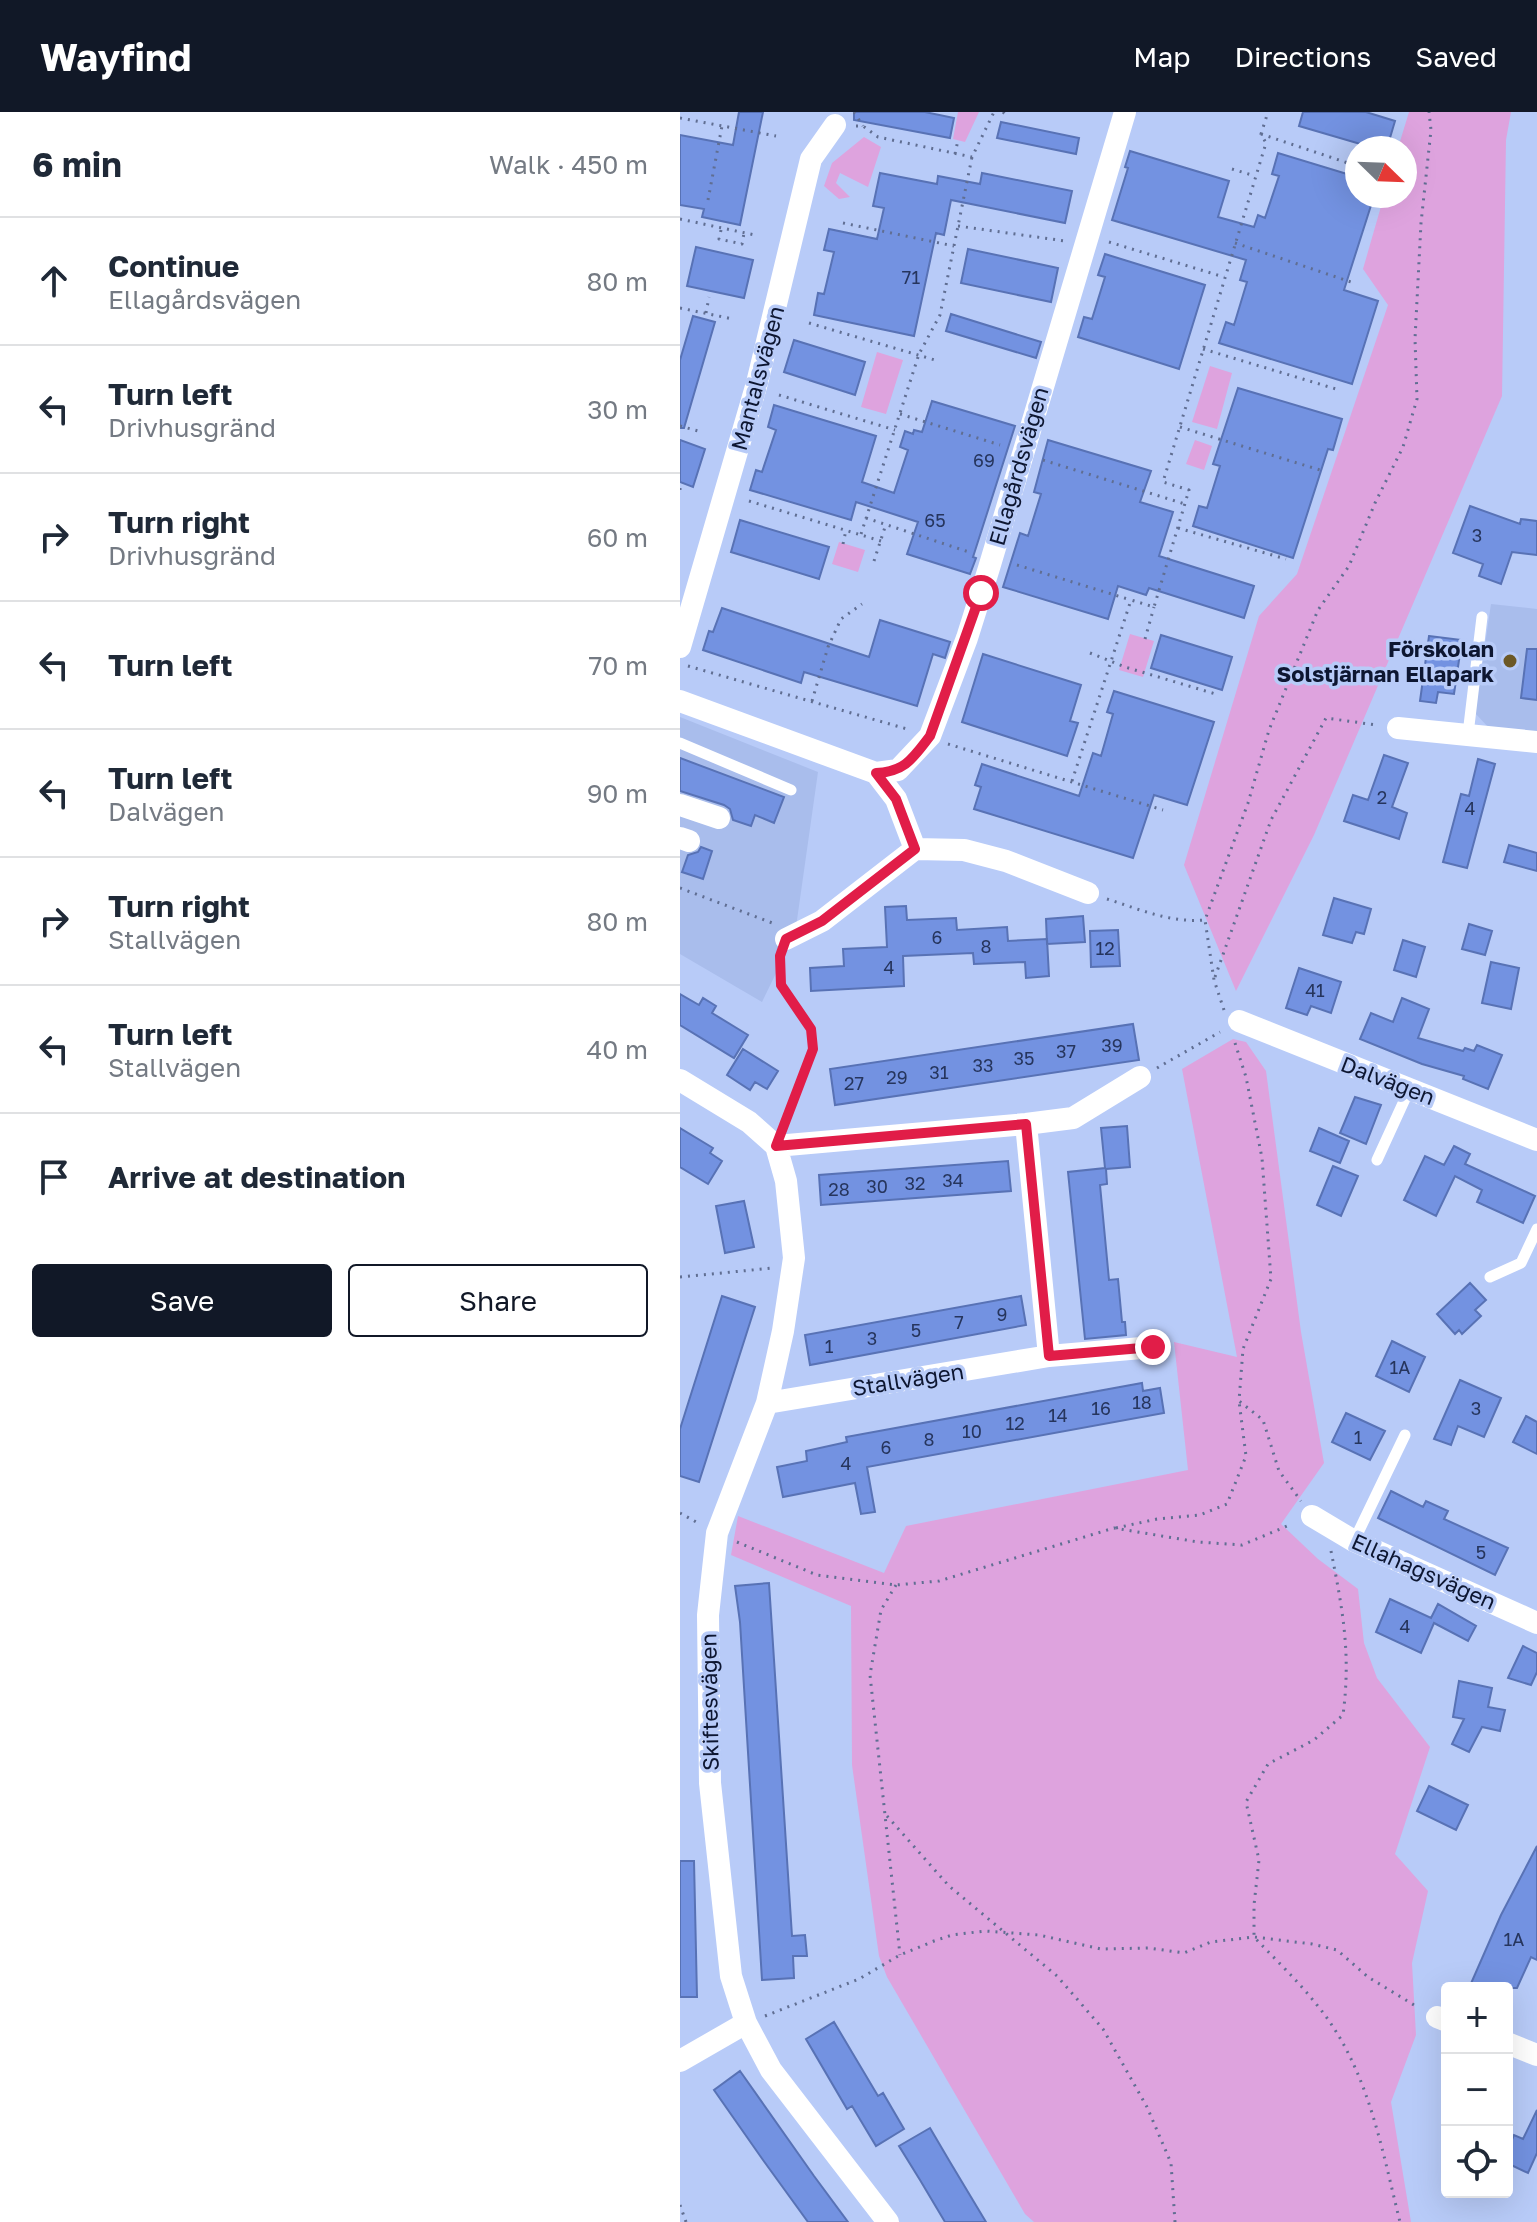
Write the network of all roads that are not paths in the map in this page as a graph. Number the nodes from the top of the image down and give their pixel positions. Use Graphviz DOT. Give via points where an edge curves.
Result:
graph roads {
  1 [pos="1125,112"];
  2 [pos="833,118"];
  3 [pos="1482,617"];
  4 [pos="680,647"];
  5 [pos="680,701"];
  6 [pos="1398,728"];
  7 [pos="1468,734"];
  8 [pos="1537,742"];
  9 [pos="680,743"];
  10 [pos="876,773"];
  11 [pos="791,790"];
  12 [pos="680,805"];
  13 [pos="719,818"];
  14 [pos="915,849"];
  15 [pos="1088,893"];
  16 [pos="786,939"];
  17 [pos="1234,1024"];
  18 [pos="1140,1077"];
  19 [pos="680,1080"];
  20 [pos="1410,1087"];
  21 [pos="1026,1124"];
  22 [pos="1537,1140"];
  23 [pos="776,1146"];
  24 [pos="1377,1160"];
  25 [pos="1537,1229"];
  26 [pos="1490,1277"];
  27 [pos="1153,1347"];
  28 [pos="1049,1356"];
  29 [pos="767,1403"];
  30 [pos="1405,1435"];
  31 [pos="1318,1520"];
  32 [pos="1354,1541"];
  33 [pos="1537,1623"];
  34 [pos="746,2023"];
  35 [pos="1513,2044"];
  36 [pos="1534,2047"];
  37 [pos="680,2061"];
  38 [pos="888,2222"];
  1 -- 10 [label="street, Ellagårdsvägen" via="989,568 936,722 907,763"];
  2 -- 4 [label="street, Mantalsvägen" via="811,159 757,383"];
  3 -- 7 [label="lane"];
  5 -- 10 [label="street"];
  6 -- 7 [label="street"];
  7 -- 8 [label="street"];
  9 -- 11 [label="lane"];
  10 -- 14 [label="street" via="896,799"];
  12 -- 13 [label="street"];
  14 -- 15 [label="street" via="964,850"];
  14 -- 16 [label="street" via="822,921"];
  17 -- 20 [label="street, Dalvägen"];
  18 -- 21 [label="street" via="1073,1118"];
  19 -- 23 [label="street" via="749,1122"];
  20 -- 22 [label="street, Dalvägen"];
  20 -- 24 [label="lane"];
  21 -- 23 [label="street"];
  21 -- 28 [label="street"];
  23 -- 29 [label="street, Skiftesvägen" via="786,1181 794,1258"];
  25 -- 26 [label="lane" via="1521,1263"];
  27 -- 28 [label="street, Stallvägen"];
  28 -- 29 [label="street, Stallvägen"];
  29 -- 34 [label="street, Skiftesvägen" via="717,1533 708,1615 710,1783 731,1976"];
  30 -- 32 [label="lane"];
  31 -- 32 [label="street, Ellahagsvägen"];
  32 -- 33 [label="street, Ellahagsvägen"];
  34 -- 37 [label="street"];
  34 -- 38 [label="street, Skiftesvägen" via="771,2070"];
  35 -- 36 [label="street"];
}
